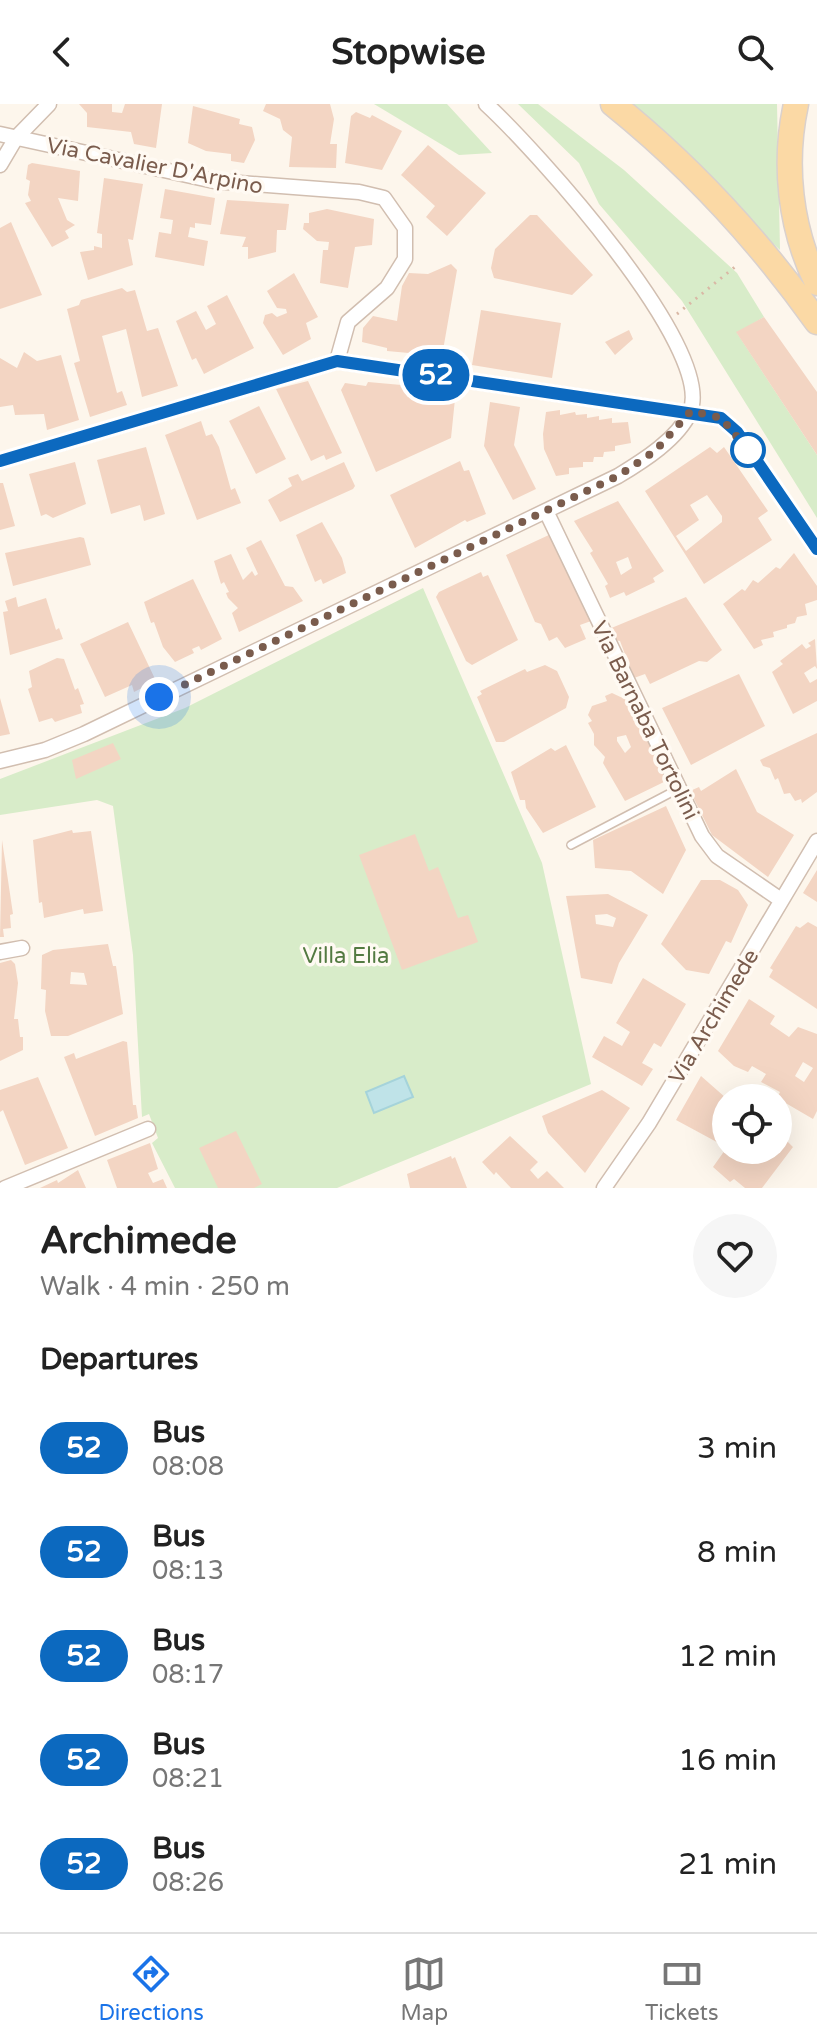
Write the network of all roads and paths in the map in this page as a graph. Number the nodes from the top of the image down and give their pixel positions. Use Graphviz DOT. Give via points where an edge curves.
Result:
graph roads {
  1 [pos="49,104"];
  2 [pos="486,104"];
  3 [pos="613,104"];
  4 [pos="796,104"];
  5 [pos="0,134"];
  6 [pos="16,138"];
  7 [pos="0,165"];
  8 [pos="736,266"];
  9 [pos="817,283"];
  10 [pos="817,322"];
  11 [pos="666,324"];
  12 [pos="337,361"];
  13 [pos="691,411"];
  14 [pos="0,461"];
  15 [pos="546,511"];
  16 [pos="817,549"];
  17 [pos="0,761"];
  18 [pos="678,789"];
  19 [pos="817,841"];
  20 [pos="571,845"];
  21 [pos="781,900"];
  22 [pos="22,948"];
  23 [pos="0,952"];
  24 [pos="148,1129"];
  25 [pos="5,1188"];
  26 [pos="604,1188"];
  1 -- 6 [label="street"];
  2 -- 11 [label="street" via="598,227"];
  3 -- 10 [label="main road" via="712,196"];
  4 -- 9 [label="main road" via="790,188"];
  5 -- 6 [label="street, Via Cavalier D'Arpino"];
  6 -- 7 [label="street"];
  6 -- 12 [label="street, Via Cavalier D'Arpino" via="214,181 365,192 384,198 405,228 405,259 387,288 348,322"];
  8 -- 11 [label="path"];
  11 -- 13 [label="street" via="691,379"];
  12 -- 13 [label="street"];
  12 -- 14 [label="street"];
  13 -- 15 [label="street" via="645,458"];
  13 -- 16 [label="street" via="730,424"];
  15 -- 17 [label="street" via="84,734"];
  15 -- 18 [label="street, Via Barnaba Tortolini"];
  18 -- 20 [label="lane"];
  18 -- 21 [label="street, Via Barnaba Tortolini" via="713,853"];
  19 -- 21 [label="street, Via Archimede"];
  21 -- 26 [label="street, Via Archimede" via="649,1123"];
  22 -- 23 [label="street"];
  24 -- 25 [label="street"];
}
